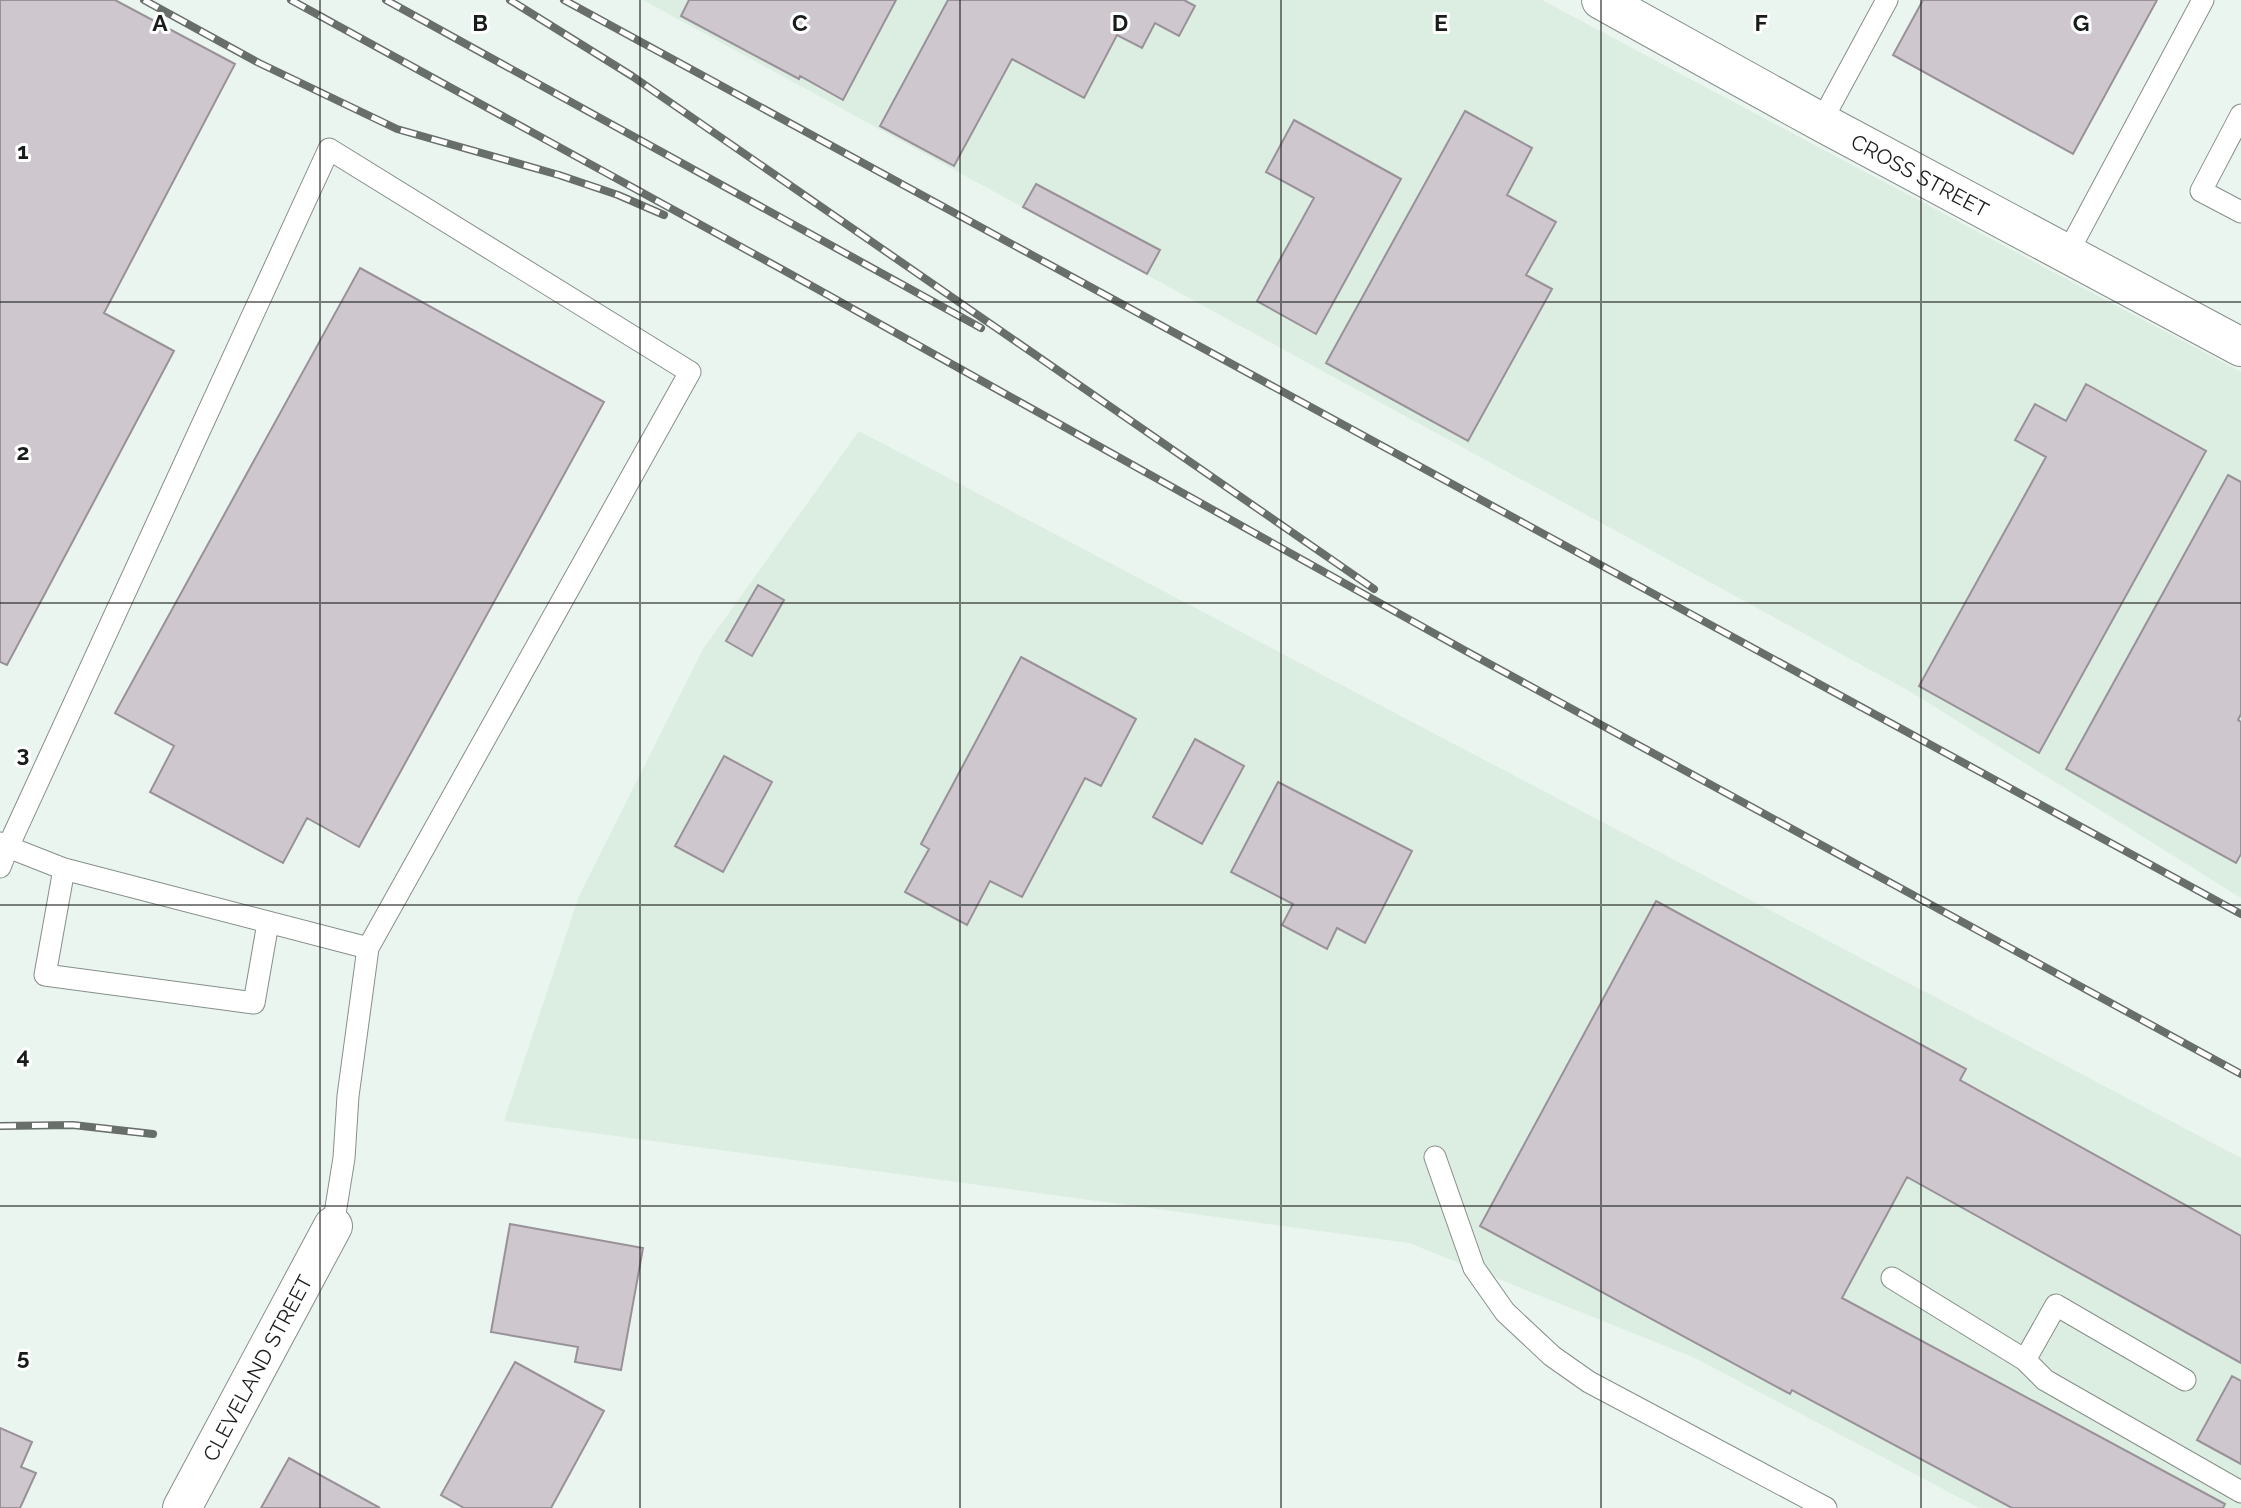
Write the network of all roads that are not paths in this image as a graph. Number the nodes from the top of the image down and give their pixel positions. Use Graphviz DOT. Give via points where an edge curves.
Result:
graph roads {
  1 [pos="1601,0"];
  2 [pos="1886,0"];
  3 [pos="2203,0"];
  4 [pos="2241,115"];
  5 [pos="1821,122"];
  6 [pos="2241,212"];
  7 [pos="2067,254"];
  8 [pos="2241,347"];
  9 [pos="4,845"];
  10 [pos="0,867"];
  11 [pos="64,869"];
  12 [pos="268,923"];
  13 [pos="368,948"];
  14 [pos="1435,1157"];
  15 [pos="333,1226"];
  16 [pos="1892,1278"];
  17 [pos="2025,1360"];
  18 [pos="2185,1380"];
  19 [pos="2241,1492"];
  20 [pos="182,1508"];
  21 [pos="1826,1508"];
  1 -- 5 [label="street, CROSS STREET"];
  2 -- 5 [label="lane"];
  3 -- 7 [label="lane"];
  4 -- 6 [label="lane" via="2201,191"];
  5 -- 7 [label="street, CROSS STREET"];
  7 -- 8 [label="street, CROSS STREET"];
  9 -- 10 [label="lane"];
  9 -- 11 [label="lane"];
  9 -- 13 [label="lane" via="329,149 690,372"];
  11 -- 12 [label="lane"];
  11 -- 12 [label="lane" via="45,975 254,1003"];
  12 -- 13 [label="lane"];
  13 -- 15 [label="lane"];
  14 -- 21 [label="lane" via="1474,1268 1505,1312 1552,1356 1588,1382"];
  15 -- 20 [label="street, CLEVELAND STREET"];
  16 -- 17 [label="lane"];
  17 -- 18 [label="lane" via="2056,1305"];
  17 -- 19 [label="lane" via="2045,1380"];
}
